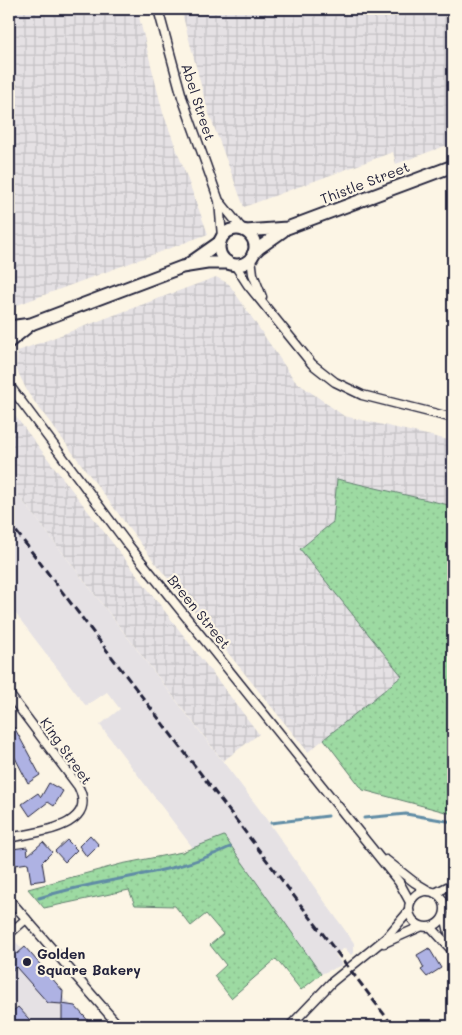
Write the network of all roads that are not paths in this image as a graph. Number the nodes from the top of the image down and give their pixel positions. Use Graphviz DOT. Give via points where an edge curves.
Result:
graph roads {
  1 [pos="158,9"];
  2 [pos="453,166"];
  3 [pos="219,201"];
  4 [pos="287,228"];
  5 [pos="244,231"];
  6 [pos="221,240"];
  7 [pos="252,256"];
  8 [pos="232,264"];
  9 [pos="182,267"];
  10 [pos="267,308"];
  11 [pos="31,324"];
  12 [pos="9,327"];
  13 [pos="9,342"];
  14 [pos="9,385"];
  15 [pos="453,418"];
  16 [pos="9,694"];
  17 [pos="9,838"];
  18 [pos="374,851"];
  19 [pos="453,884"];
  20 [pos="433,892"];
  21 [pos="9,899"];
  22 [pos="453,900"];
  23 [pos="410,902"];
  24 [pos="409,911"];
  25 [pos="445,913"];
  26 [pos="26,919"];
  27 [pos="420,927"];
  28 [pos="432,927"];
  29 [pos="9,934"];
  30 [pos="374,949"];
  31 [pos="453,951"];
  32 [pos="119,1026"];
  33 [pos="290,1026"];
  1 -- 3 [label="street, Abel Street" via="182,97"];
  2 -- 4 [label="street, Thistle Street"];
  3 -- 5 [label="street, Abel Street"];
  3 -- 6 [label="street, Abel Street"];
  4 -- 5 [label="street, Thistle Street"];
  4 -- 7 [label="street, Thistle Street"];
  5 -- 6 [label="street" via="232,230"];
  5 -- 7 [label="street" via="255,244"];
  6 -- 8 [label="street" via="221,254"];
  6 -- 9 [label="street"];
  7 -- 8 [label="street" via="247,262"];
  7 -- 10 [label="street" via="253,274"];
  8 -- 9 [label="street" via="206,263"];
  8 -- 10 [label="street"];
  9 -- 11 [label="street"];
  10 -- 15 [label="street" via="312,364 348,390"];
  11 -- 12 [label="street"];
  11 -- 13 [label="street"];
  14 -- 18 [label="street, Breen Street" via="129,546"];
  16 -- 17 [label="street, King Street" via="78,786 83,804 78,816 69,822"];
  18 -- 20 [label="street, Breen Street" via="414,882"];
  18 -- 23 [label="street, Breen Street" via="405,890"];
  19 -- 20 [label="street"];
  20 -- 23 [label="street" via="418,893"];
  20 -- 25 [label="street" via="443,900"];
  21 -- 26 [label="street"];
  22 -- 25 [label="street"];
  23 -- 24 [label="street"];
  24 -- 27 [label="street" via="412,921"];
  24 -- 30 [label="street"];
  25 -- 28 [label="street"];
  25 -- 31 [label="street"];
  26 -- 29 [label="street"];
  26 -- 32 [label="street"];
  27 -- 28 [label="street"];
  27 -- 30 [label="street"];
  28 -- 31 [label="street"];
  30 -- 33 [label="street" via="332,982"];
}
